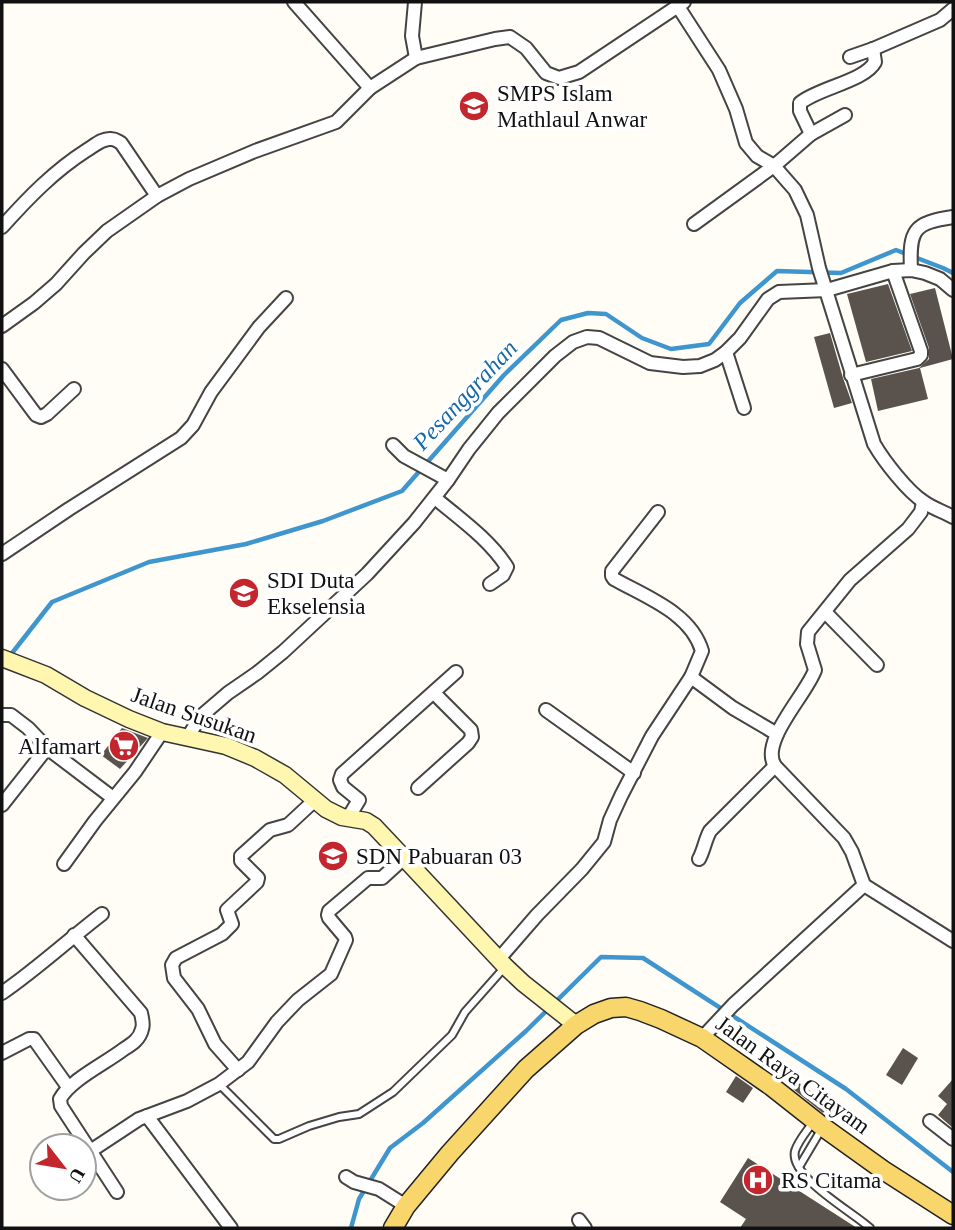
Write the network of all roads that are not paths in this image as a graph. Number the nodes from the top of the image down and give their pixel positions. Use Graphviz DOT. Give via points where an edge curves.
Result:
graph roads {
  1 [pos="294,2"];
  2 [pos="415,2"];
  3 [pos="680,3"];
  4 [pos="953,9"];
  5 [pos="873,49"];
  6 [pos="850,57"];
  7 [pos="416,58"];
  8 [pos="370,88"];
  9 [pos="845,115"];
  10 [pos="811,134"];
  11 [pos="774,166"];
  12 [pos="157,196"];
  13 [pos="953,217"];
  14 [pos="694,225"];
  15 [pos="2,227"];
  16 [pos="910,265"];
  17 [pos="893,271"];
  18 [pos="826,287"];
  19 [pos="953,290"];
  20 [pos="286,298"];
  21 [pos="2,326"];
  22 [pos="726,352"];
  23 [pos="2,369"];
  24 [pos="851,375"];
  25 [pos="75,389"];
  26 [pos="744,408"];
  27 [pos="393,445"];
  28 [pos="443,477"];
  29 [pos="435,498"];
  30 [pos="923,502"];
  31 [pos="658,512"];
  32 [pos="953,517"];
  33 [pos="2,554"];
  34 [pos="490,584"];
  35 [pos="825,612"];
  36 [pos="2,658"];
  37 [pos="877,665"];
  38 [pos="456,672"];
  39 [pos="691,677"];
  40 [pos="434,693"];
  41 [pos="546,710"];
  42 [pos="2,715"];
  43 [pos="162,732"];
  44 [pos="777,734"];
  45 [pos="188,737"];
  46 [pos="47,748"];
  47 [pos="775,766"];
  48 [pos="634,773"];
  49 [pos="418,788"];
  50 [pos="113,798"];
  51 [pos="315,800"];
  52 [pos="2,805"];
  53 [pos="348,818"];
  54 [pos="404,858"];
  55 [pos="699,859"];
  56 [pos="64,864"];
  57 [pos="864,885"];
  58 [pos="102,914"];
  59 [pos="74,935"];
  60 [pos="953,941"];
  61 [pos="502,963"];
  62 [pos="2,993"];
  63 [pos="570,1019"];
  64 [pos="702,1038"];
  65 [pos="2,1053"];
  66 [pos="239,1070"];
  67 [pos="219,1084"];
  68 [pos="68,1087"];
  69 [pos="147,1116"];
  70 [pos="930,1121"];
  71 [pos="818,1123"];
  72 [pos="77,1132"];
  73 [pos="953,1139"];
  74 [pos="98,1146"];
  75 [pos="98,1165"];
  76 [pos="799,1167"];
  77 [pos="350,1180"];
  78 [pos="117,1192"];
  79 [pos="406,1206"];
  80 [pos="953,1215"];
  81 [pos="230,1228"];
  82 [pos="393,1228"];
  83 [pos="870,1228"];
  1 -- 8 [label="street"];
  2 -- 7 [label="street" via="412,36"];
  3 -- 7 [label="street" via="579,72 559,78 546,73 526,48 510,37"];
  3 -- 11 [label="street" via="719,70 746,143"];
  4 -- 5 [label="street" via="940,20"];
  5 -- 6 [label="street"];
  5 -- 10 [label="street" via="875,62 868,71 800,103"];
  7 -- 8 [label="street"];
  8 -- 12 [label="street" via="336,122 254,151"];
  9 -- 10 [label="street"];
  10 -- 11 [label="street"];
  11 -- 14 [label="street"];
  11 -- 18 [label="street" via="795,190 807,215"];
  12 -- 15 [label="street" via="121,143 108,139 41,185"];
  12 -- 21 [label="street" via="107,231 56,284"];
  13 -- 16 [label="street" via="918,227"];
  16 -- 17 [label="street"];
  16 -- 19 [label="street"];
  17 -- 18 [label="street"];
  17 -- 24 [label="street" via="921,355"];
  18 -- 22 [label="street" via="779,292 768,299"];
  18 -- 24 [label="street"];
  20 -- 33 [label="street" via="259,327 181,438"];
  22 -- 26 [label="street"];
  22 -- 28 [label="street" via="701,366 683,367 650,363 599,338 573,342 498,413"];
  23 -- 25 [label="street" via="41,417"];
  24 -- 30 [label="street" via="874,444"];
  27 -- 28 [label="street"];
  28 -- 29 [label="street"];
  29 -- 34 [label="street" via="480,535 507,567"];
  29 -- 45 [label="street" via="367,574 283,652 200,718"];
  30 -- 32 [label="street"];
  30 -- 35 [label="street" via="908,529 850,580"];
  31 -- 39 [label="street" via="612,576 680,617 694,632 702,650"];
  35 -- 37 [label="street"];
  35 -- 44 [label="street" via="808,632 813,676"];
  36 -- 43 [label="street, Jalan Susukan"];
  38 -- 40 [label="street"];
  39 -- 44 [label="street"];
  39 -- 48 [label="street"];
  40 -- 49 [label="street" via="471,730 472,737"];
  40 -- 53 [label="street" via="342,774 343,787 359,800"];
  41 -- 48 [label="street"];
  42 -- 46 [label="street" via="11,715 29,728"];
  43 -- 45 [label="street, Jalan Susukan"];
  43 -- 50 [label="street"];
  44 -- 47 [label="street" via="770,759"];
  45 -- 51 [label="street, Jalan Susukan" via="255,758"];
  46 -- 50 [label="street"];
  46 -- 52 [label="street"];
  47 -- 55 [label="street" via="710,831"];
  47 -- 57 [label="street" via="844,838"];
  48 -- 61 [label="street" via="604,842 537,915"];
  50 -- 56 [label="street"];
  51 -- 53 [label="street, Jalan Susukan"];
  51 -- 66 [label="street" via="288,825 270,830 241,856 258,878 227,910 231,926 176,958 172,965 174,978 198,1009 215,1044"];
  53 -- 54 [label="street, Jalan Susukan" via="374,826"];
  54 -- 61 [label="street, Jalan Susukan"];
  54 -- 66 [label="street" via="382,878 368,878 329,911 329,918 346,940 331,974 298,1000"];
  57 -- 60 [label="street"];
  57 -- 64 [label="street"];
  58 -- 59 [label="street"];
  59 -- 62 [label="street"];
  59 -- 68 [label="street" via="141,1013 144,1026 136,1040"];
  61 -- 63 [label="street, Jalan Susukan"];
  61 -- 67 [label="lane" via="452,1035 393,1092 359,1114 328,1120 279,1139"];
  63 -- 64 [label="main road, Jalan Raya Citayam" via="626,1007"];
  63 -- 79 [label="main road, Jalan Raya Citayam"];
  64 -- 71 [label="main road, Jalan Raya Citayam"];
  65 -- 68 [label="street" via="34,1039"];
  66 -- 67 [label="street"];
  67 -- 69 [label="street"];
  68 -- 72 [label="street" via="60,1099 61,1107"];
  69 -- 74 [label="street"];
  69 -- 81 [label="street"];
  70 -- 73 [label="street"];
  71 -- 76 [label="lane"];
  71 -- 76 [label="lane" via="795,1151"];
  71 -- 80 [label="main road, Jalan Raya Citayam"];
  75 -- 78 [label="street"];
  76 -- 83 [label="lane" via="810,1182"];
  77 -- 79 [label="street" via="379,1189"];
  79 -- 82 [label="main road, Jalan Raya Citayam"];
}
